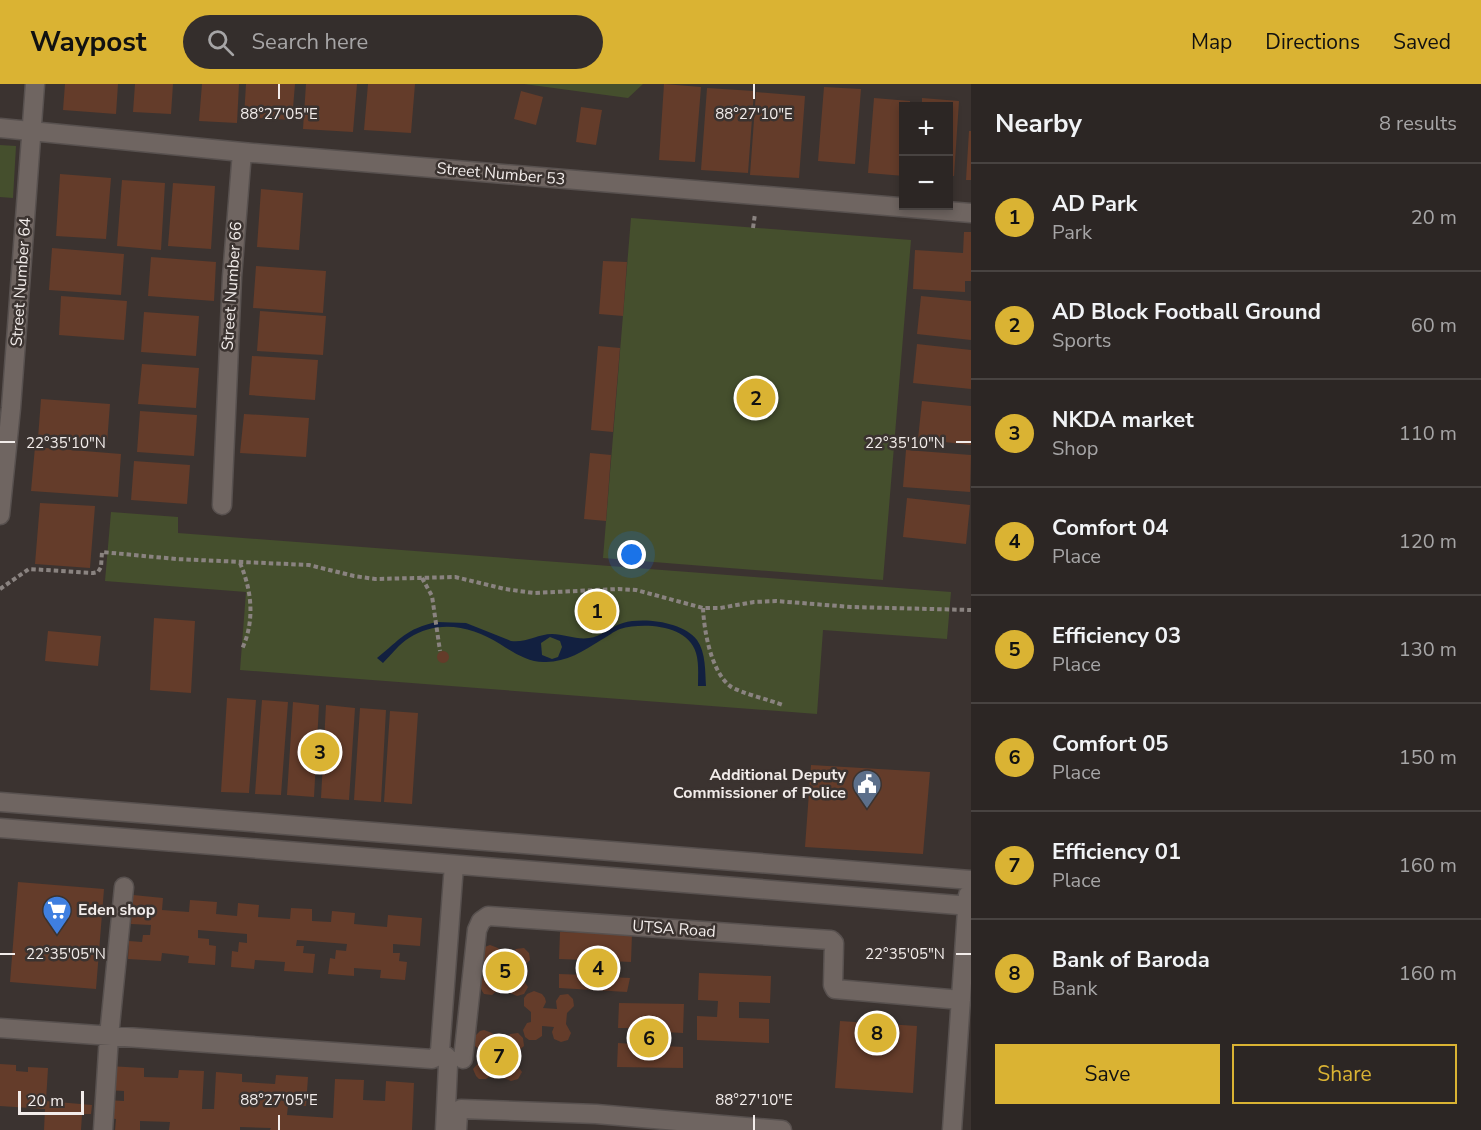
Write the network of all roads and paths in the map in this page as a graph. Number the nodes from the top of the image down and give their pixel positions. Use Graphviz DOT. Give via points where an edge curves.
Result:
graph roads {
  1 [pos="35,84"];
  2 [pos="0,128"];
  3 [pos="31,130"];
  4 [pos="243,152"];
  5 [pos="971,213"];
  6 [pos="6,408"];
  7 [pos="222,505"];
  8 [pos="0,515"];
  9 [pos="240,563"];
  10 [pos="423,578"];
  11 [pos="0,589"];
  12 [pos="703,608"];
  13 [pos="971,610"];
  14 [pos="242,649"];
  15 [pos="440,651"];
  16 [pos="783,705"];
  17 [pos="0,802"];
  18 [pos="0,828"];
  19 [pos="454,865"];
  20 [pos="970,877"];
  21 [pos="124,887"];
  22 [pos="969,906"];
  23 [pos="961,1000"];
  24 [pos="0,1028"];
  25 [pos="109,1036"];
  26 [pos="440,1052"];
  27 [pos="463,1059"];
  28 [pos="596,1122"];
  29 [pos="750,1129"];
  30 [pos="103,1130"];
  31 [pos="445,1130"];
  32 [pos="457,1130"];
  33 [pos="782,1130"];
  34 [pos="952,1130"];
  1 -- 3 [label="street, Street Number 64"];
  2 -- 3 [label="street, Street Number 53"];
  3 -- 4 [label="street, Street Number 53"];
  3 -- 6 [label="street, Street Number 64"];
  4 -- 5 [label="street, Street Number 53"];
  4 -- 7 [label="street, Street Number 66" via="232,277"];
  6 -- 8 [label="street, Street Number 64"];
  9 -- 10 [label="path" via="309,565 375,579"];
  9 -- 11 [label="path" via="102,552 98,572 29,569"];
  9 -- 14 [label="path" via="251,599 249,635"];
  10 -- 12 [label="path" via="455,577 534,593 636,590"];
  10 -- 15 [label="path" via="432,596"];
  12 -- 13 [label="path" via="776,601"];
  12 -- 16 [label="path" via="708,642 724,680 732,687"];
  17 -- 20 [label="street"];
  18 -- 19 [label="street"];
  19 -- 22 [label="street"];
  19 -- 26 [label="street"];
  20 -- 22 [label="street"];
  21 -- 25 [label="street"];
  22 -- 23 [label="street"];
  23 -- 27 [label="street, UTSA Road" via="835,989 831,940 488,916 477,930"];
  23 -- 34 [label="street"];
  24 -- 25 [label="street"];
  25 -- 26 [label="street" via="432,1059"];
  25 -- 30 [label="street"];
  26 -- 31 [label="street" via="447,1057 448,1065"];
  28 -- 29 [label="street"];
  28 -- 32 [label="street" via="462,1109"];
  29 -- 33 [label="street"];
}
